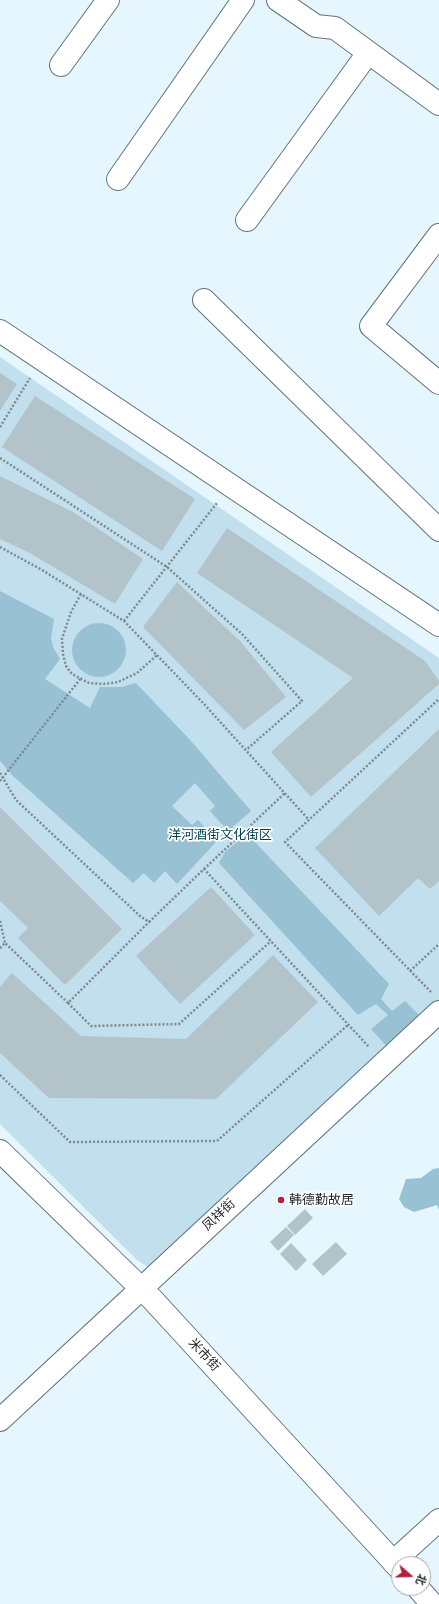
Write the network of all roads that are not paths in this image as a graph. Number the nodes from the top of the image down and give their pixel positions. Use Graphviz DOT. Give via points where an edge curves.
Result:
graph roads {
  1 [pos="108,0"];
  2 [pos="243,0"];
  3 [pos="278,0"];
  4 [pos="368,53"];
  5 [pos="61,65"];
  6 [pos="439,104"];
  7 [pos="118,179"];
  8 [pos="247,220"];
  9 [pos="439,235"];
  10 [pos="204,300"];
  11 [pos="0,331"];
  12 [pos="439,383"];
  13 [pos="439,530"];
  14 [pos="439,625"];
  15 [pos="437,1004"];
  16 [pos="0,1151"];
  17 [pos="140,1288"];
  18 [pos="0,1420"];
  19 [pos="439,1520"];
  20 [pos="405,1556"];
  21 [pos="391,1560"];
  22 [pos="425,1596"];
  23 [pos="432,1604"];
  1 -- 5 [label="street"];
  2 -- 7 [label="street"];
  3 -- 4 [label="street" via="316,26 335,28"];
  4 -- 6 [label="street"];
  4 -- 8 [label="street"];
  9 -- 12 [label="street" via="371,326"];
  10 -- 13 [label="street"];
  11 -- 14 [label="street"];
  15 -- 17 [label="street, 凤祥街" via="383,1064"];
  16 -- 17 [label="street, 米市街"];
  17 -- 18 [label="street, 凤祥街"];
  17 -- 21 [label="street, 米市街"];
  19 -- 20 [label="street"];
  22 -- 23 [label="street"];
}
